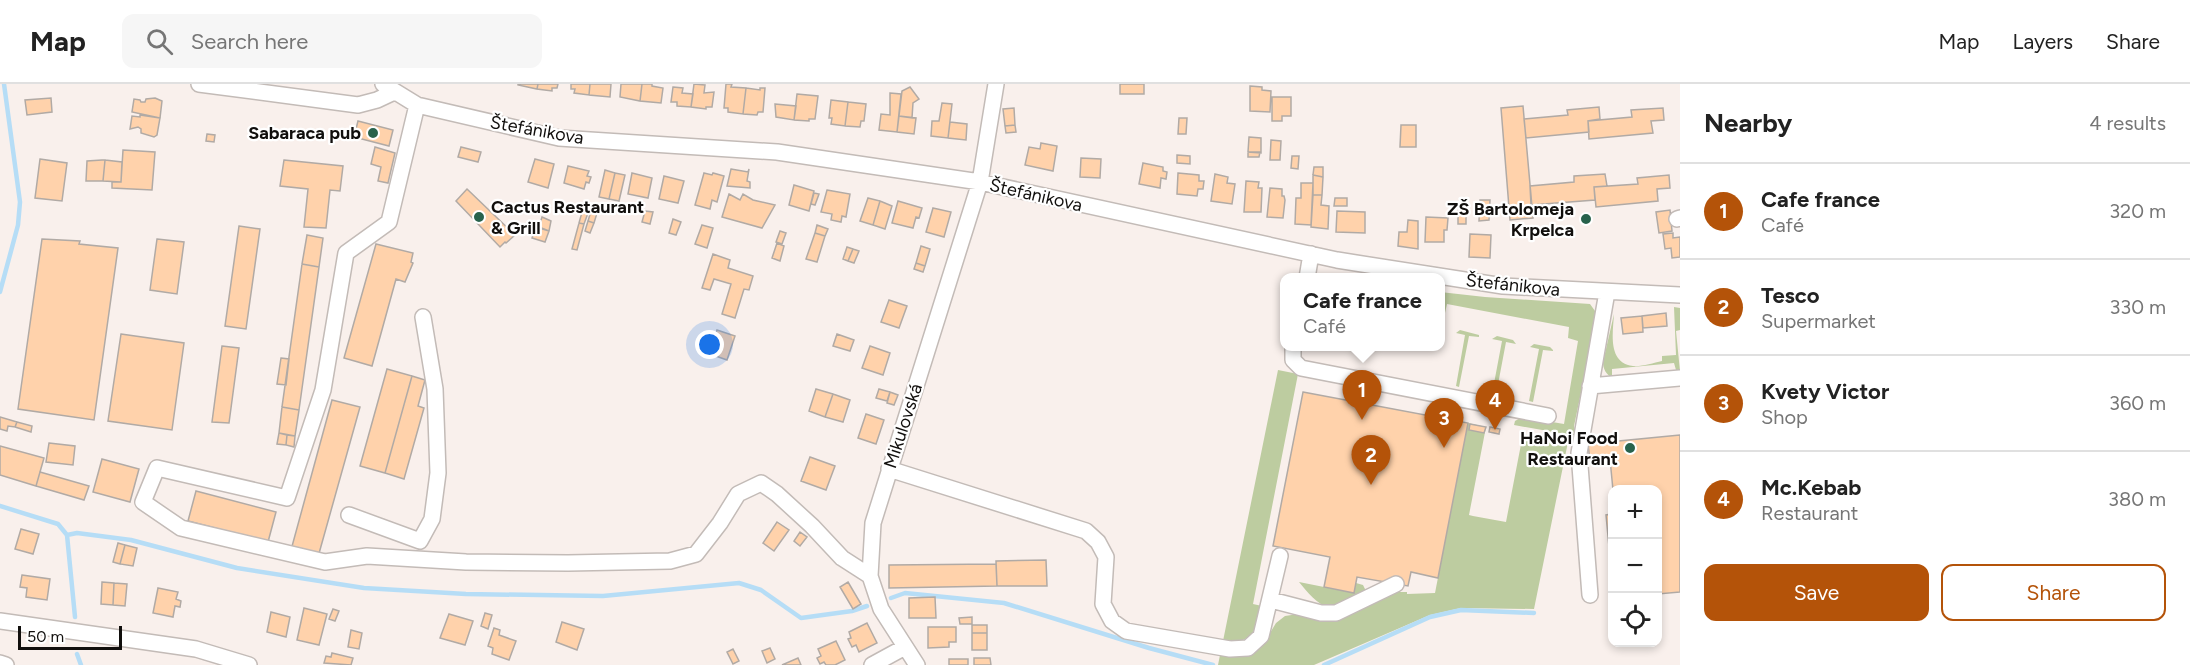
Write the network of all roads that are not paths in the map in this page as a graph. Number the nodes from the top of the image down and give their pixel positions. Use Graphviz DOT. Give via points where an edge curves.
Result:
graph roads {
  1 [pos="199,84"];
  2 [pos="996,84"];
  3 [pos="389,88"];
  4 [pos="417,105"];
  5 [pos="980,182"];
  6 [pos="1311,254"];
  7 [pos="1308,273"];
  8 [pos="1425,273"];
  9 [pos="1445,276"];
  10 [pos="1607,292"];
  11 [pos="1680,295"];
  12 [pos="423,317"];
  13 [pos="1293,351"];
  14 [pos="1680,378"];
  15 [pos="1590,386"];
  16 [pos="1548,416"];
  17 [pos="890,469"];
  18 [pos="349,515"];
  19 [pos="1280,556"];
  20 [pos="870,576"];
  21 [pos="1396,584"];
  22 [pos="1590,595"];
  23 [pos="1271,600"];
  24 [pos="0,621"];
  25 [pos="905,647"];
  26 [pos="228,662"];
  27 [pos="0,663"];
  28 [pos="6,665"];
  29 [pos="249,665"];
  30 [pos="872,665"];
  31 [pos="917,665"];
  1 -- 3 [label="street, Štefánikova" via="358,105 377,100"];
  2 -- 5 [label="street, Mikulovská"];
  3 -- 4 [label="street, Štefánikova"];
  4 -- 5 [label="street, Štefánikova" via="559,138 777,152"];
  4 -- 20 [label="street" via="389,222 346,253 323,390 287,498 157,468 143,502 181,528 325,562 367,556 466,562 670,561 696,554 738,494 761,483 812,526 842,558"];
  5 -- 6 [label="street, Štefánikova"];
  5 -- 17 [label="street, Mikulovská"];
  6 -- 7 [label="street"];
  6 -- 8 [label="street, Štefánikova"];
  9 -- 10 [label="street, Štefánikova" via="1503,286"];
  10 -- 11 [label="street, Štefánikova"];
  10 -- 15 [label="street"];
  12 -- 18 [label="street" via="435,389 438,473 432,519 420,541"];
  13 -- 16 [label="street" via="1293,360 1301,368"];
  14 -- 15 [label="street"];
  15 -- 22 [label="street" via="1579,453"];
  17 -- 20 [label="street, Mikulovská" via="873,523"];
  17 -- 23 [label="street" via="1086,531 1106,557 1103,603 1112,621 1126,631 1230,649 1248,648 1261,636"];
  19 -- 23 [label="street"];
  20 -- 25 [label="street, Mikulovská" via="881,609"];
  21 -- 23 [label="street" via="1336,613"];
  24 -- 26 [label="street" via="196,649"];
  25 -- 30 [label="street"];
  25 -- 31 [label="street, Mikulovská"];
  26 -- 29 [label="street"];
  27 -- 28 [label="street"];
}
